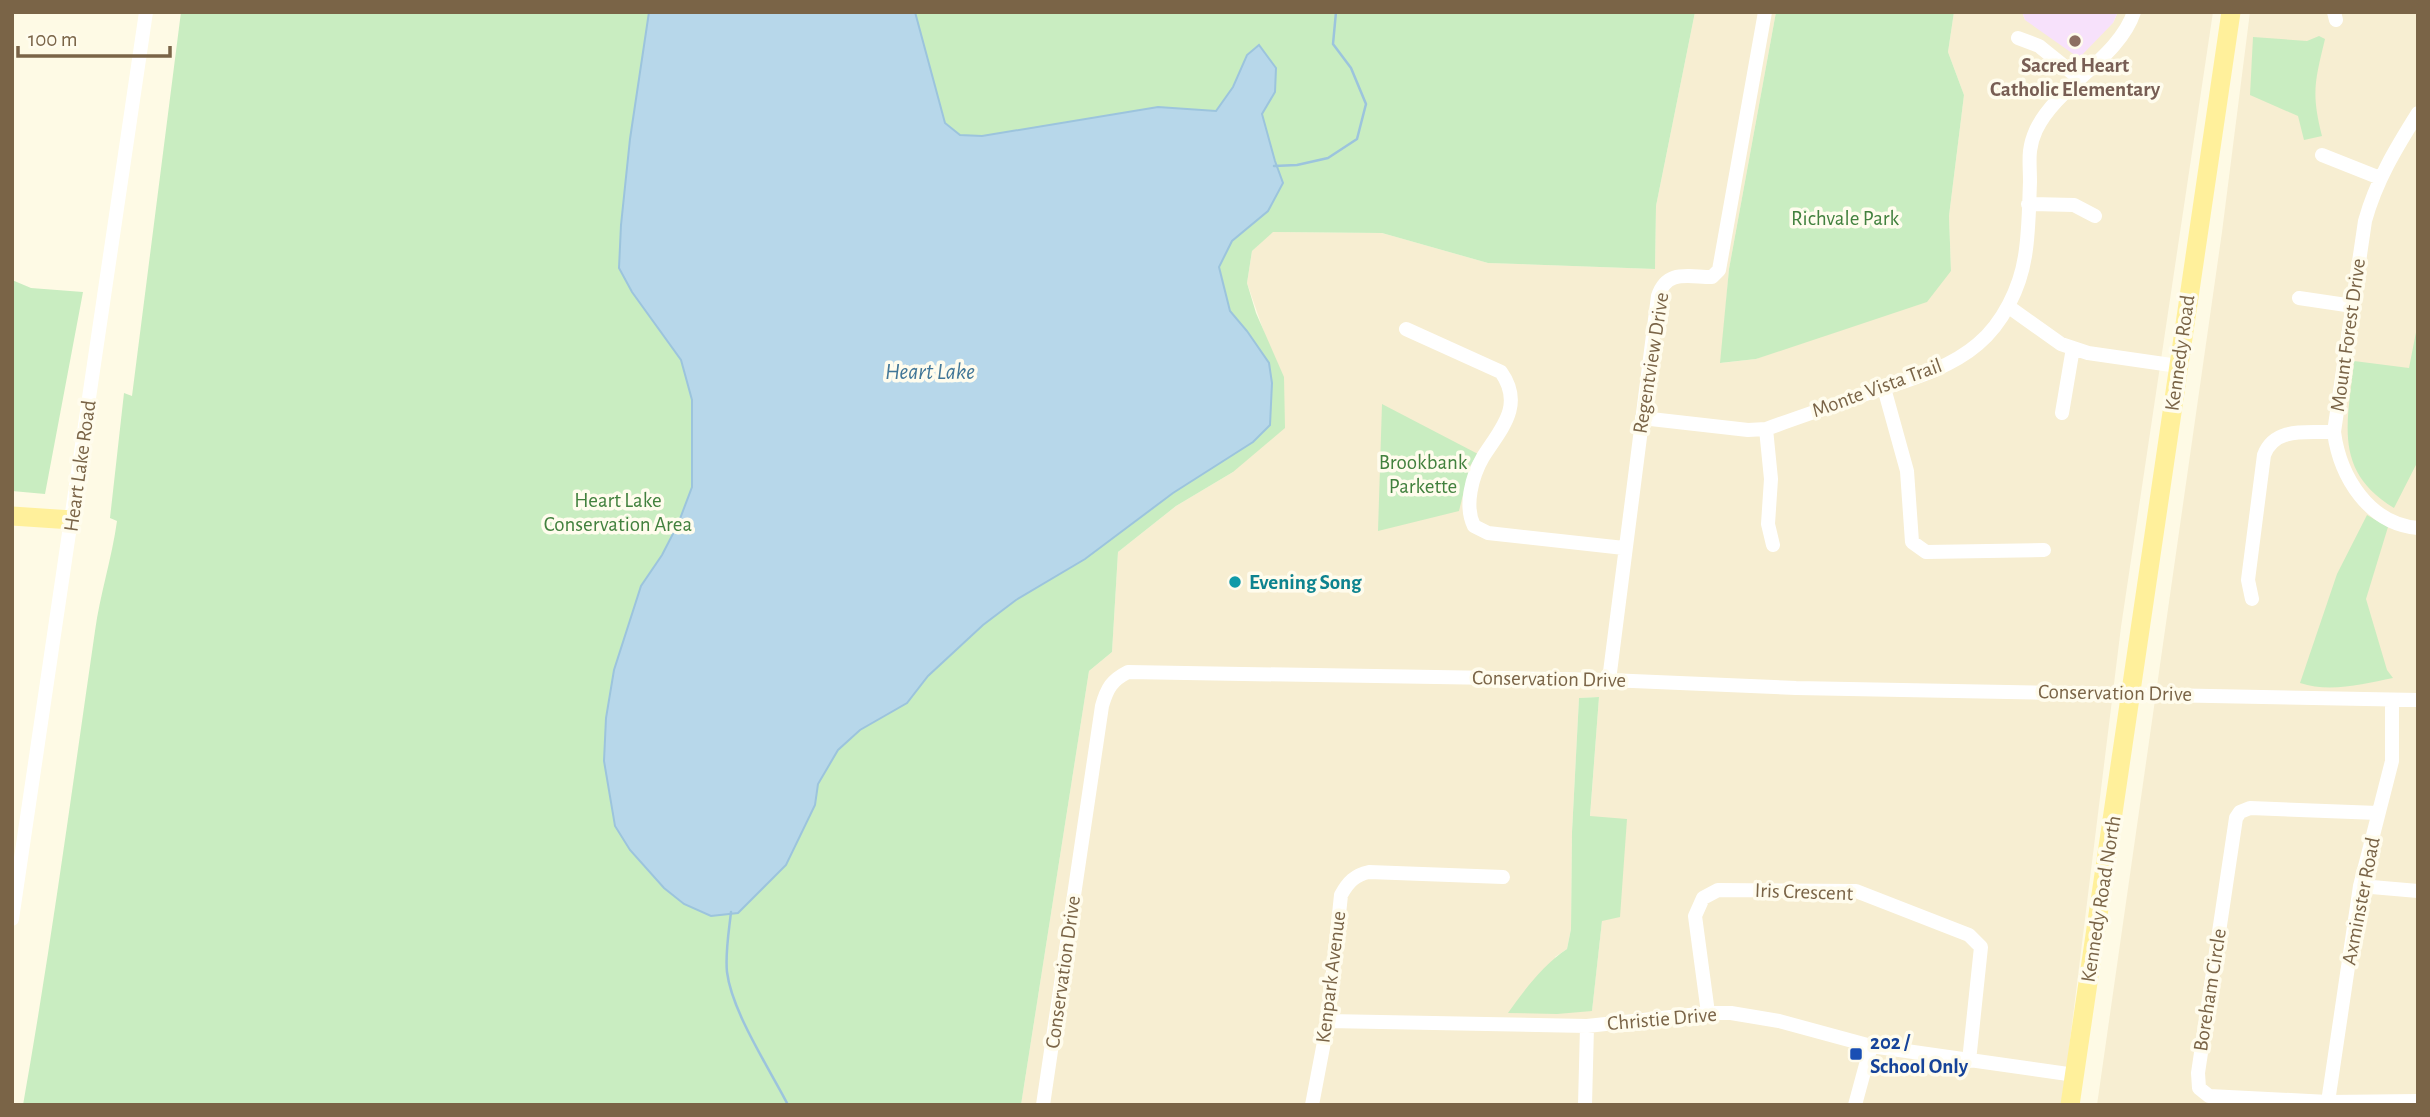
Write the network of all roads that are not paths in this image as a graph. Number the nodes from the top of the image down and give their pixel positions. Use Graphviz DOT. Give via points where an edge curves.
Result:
graph roads {
  1 [pos="146,12"];
  2 [pos="1765,12"];
  3 [pos="2134,12"];
  4 [pos="2231,12"];
  5 [pos="2018,38"];
  6 [pos="2080,79"];
  7 [pos="2418,113"];
  8 [pos="2322,155"];
  9 [pos="2380,178"];
  10 [pos="2028,204"];
  11 [pos="2095,216"];
  12 [pos="2299,298"];
  13 [pos="2353,306"];
  14 [pos="2009,307"];
  15 [pos="1406,329"];
  16 [pos="2073,348"];
  17 [pos="2178,366"];
  18 [pos="1884,388"];
  19 [pos="2062,413"];
  20 [pos="1642,418"];
  21 [pos="1766,429"];
  22 [pos="2334,432"];
  23 [pos="12,516"];
  24 [pos="72,520"];
  25 [pos="2418,528"];
  26 [pos="1773,545"];
  27 [pos="1624,548"];
  28 [pos="2044,550"];
  29 [pos="2252,600"];
  30 [pos="1609,680"];
  31 [pos="2132,694"];
  32 [pos="2392,700"];
  33 [pos="2418,700"];
  34 [pos="2378,813"];
  35 [pos="1503,877"];
  36 [pos="2360,886"];
  37 [pos="2418,891"];
  38 [pos="12,919"];
  39 [pos="1708,1013"];
  40 [pos="1328,1021"];
  41 [pos="1587,1026"];
  42 [pos="1871,1046"];
  43 [pos="1969,1061"];
  44 [pos="2075,1075"];
  45 [pos="2418,1101"];
  46 [pos="2328,1102"];
  47 [pos="1043,1105"];
  48 [pos="1311,1105"];
  49 [pos="1585,1105"];
  50 [pos="1856,1105"];
  51 [pos="2070,1105"];
  1 -- 24 [label="street, Heart Lake Road"];
  2 -- 20 [label="street, Regentview Drive" via="1718,270 1712,277 1680,276 1662,283"];
  3 -- 6 [label="street, Monte Vista Trail" via="2123,35"];
  4 -- 17 [label="main road, Kennedy Road"];
  5 -- 6 [label="street" via="2039,46"];
  6 -- 10 [label="street, Monte Vista Trail" via="2036,130 2028,159"];
  7 -- 9 [label="street, Mount Forest Drive"];
  8 -- 9 [label="street"];
  9 -- 13 [label="street, Mount Forest Drive" via="2365,221"];
  10 -- 11 [label="street" via="2074,205"];
  10 -- 14 [label="street, Monte Vista Trail" via="2025,259"];
  12 -- 13 [label="street"];
  13 -- 22 [label="street, Mount Forest Drive"];
  14 -- 16 [label="street"];
  14 -- 18 [label="street, Monte Vista Trail" via="1986,337 1963,355 1929,373"];
  15 -- 27 [label="street" via="1501,372 1509,386 1510,410 1505,424 1483,458 1470,495 1468,508 1474,526 1488,533"];
  16 -- 17 [label="street"];
  16 -- 19 [label="street"];
  17 -- 31 [label="main road, Kennedy Road"];
  18 -- 21 [label="street, Monte Vista Trail"];
  18 -- 28 [label="street" via="1907,471 1912,542 1926,552"];
  20 -- 21 [label="street, Monte Vista Trail"];
  20 -- 27 [label="street, Regentview Drive"];
  21 -- 26 [label="street" via="1771,479 1768,524"];
  22 -- 25 [label="street, Mount Forest Drive" via="2348,479 2366,503 2406,527"];
  22 -- 29 [label="street" via="2285,434 2268,444 2248,580"];
  23 -- 24 [label="main road"];
  24 -- 38 [label="street, Heart Lake Road"];
  27 -- 30 [label="street, Regentview Drive"];
  30 -- 31 [label="street, Conservation Drive"];
  30 -- 47 [label="street, Conservation Drive" via="1155,671 1128,672 1114,679 1102,706"];
  31 -- 32 [label="street, Conservation Drive"];
  31 -- 44 [label="main road, Kennedy Road North"];
  32 -- 33 [label="street, Conservation Drive"];
  32 -- 34 [label="street, Axminster Road" via="2392,761"];
  34 -- 36 [label="street, Axminster Road"];
  34 -- 46 [label="street, Boreham Circle" via="2250,808 2236,818 2199,1088 2209,1096"];
  35 -- 40 [label="street, Kenpark Avenue" via="1358,875 1341,895"];
  36 -- 37 [label="street"];
  36 -- 46 [label="street, Axminster Road"];
  39 -- 41 [label="street, Christie Drive"];
  39 -- 42 [label="street, Christie Drive" via="1779,1021"];
  39 -- 43 [label="street, Iris Crescent" via="1695,916 1703,898 1718,890 1856,891 1969,935 1981,947"];
  40 -- 41 [label="street, Christie Drive"];
  40 -- 48 [label="street, Kenpark Avenue"];
  41 -- 49 [label="street"];
  42 -- 43 [label="street, Christie Drive"];
  42 -- 50 [label="street"];
  43 -- 44 [label="street, Christie Drive"];
  44 -- 51 [label="main road, Kennedy Road North"];
  45 -- 46 [label="street, Boreham Circle"];
}
